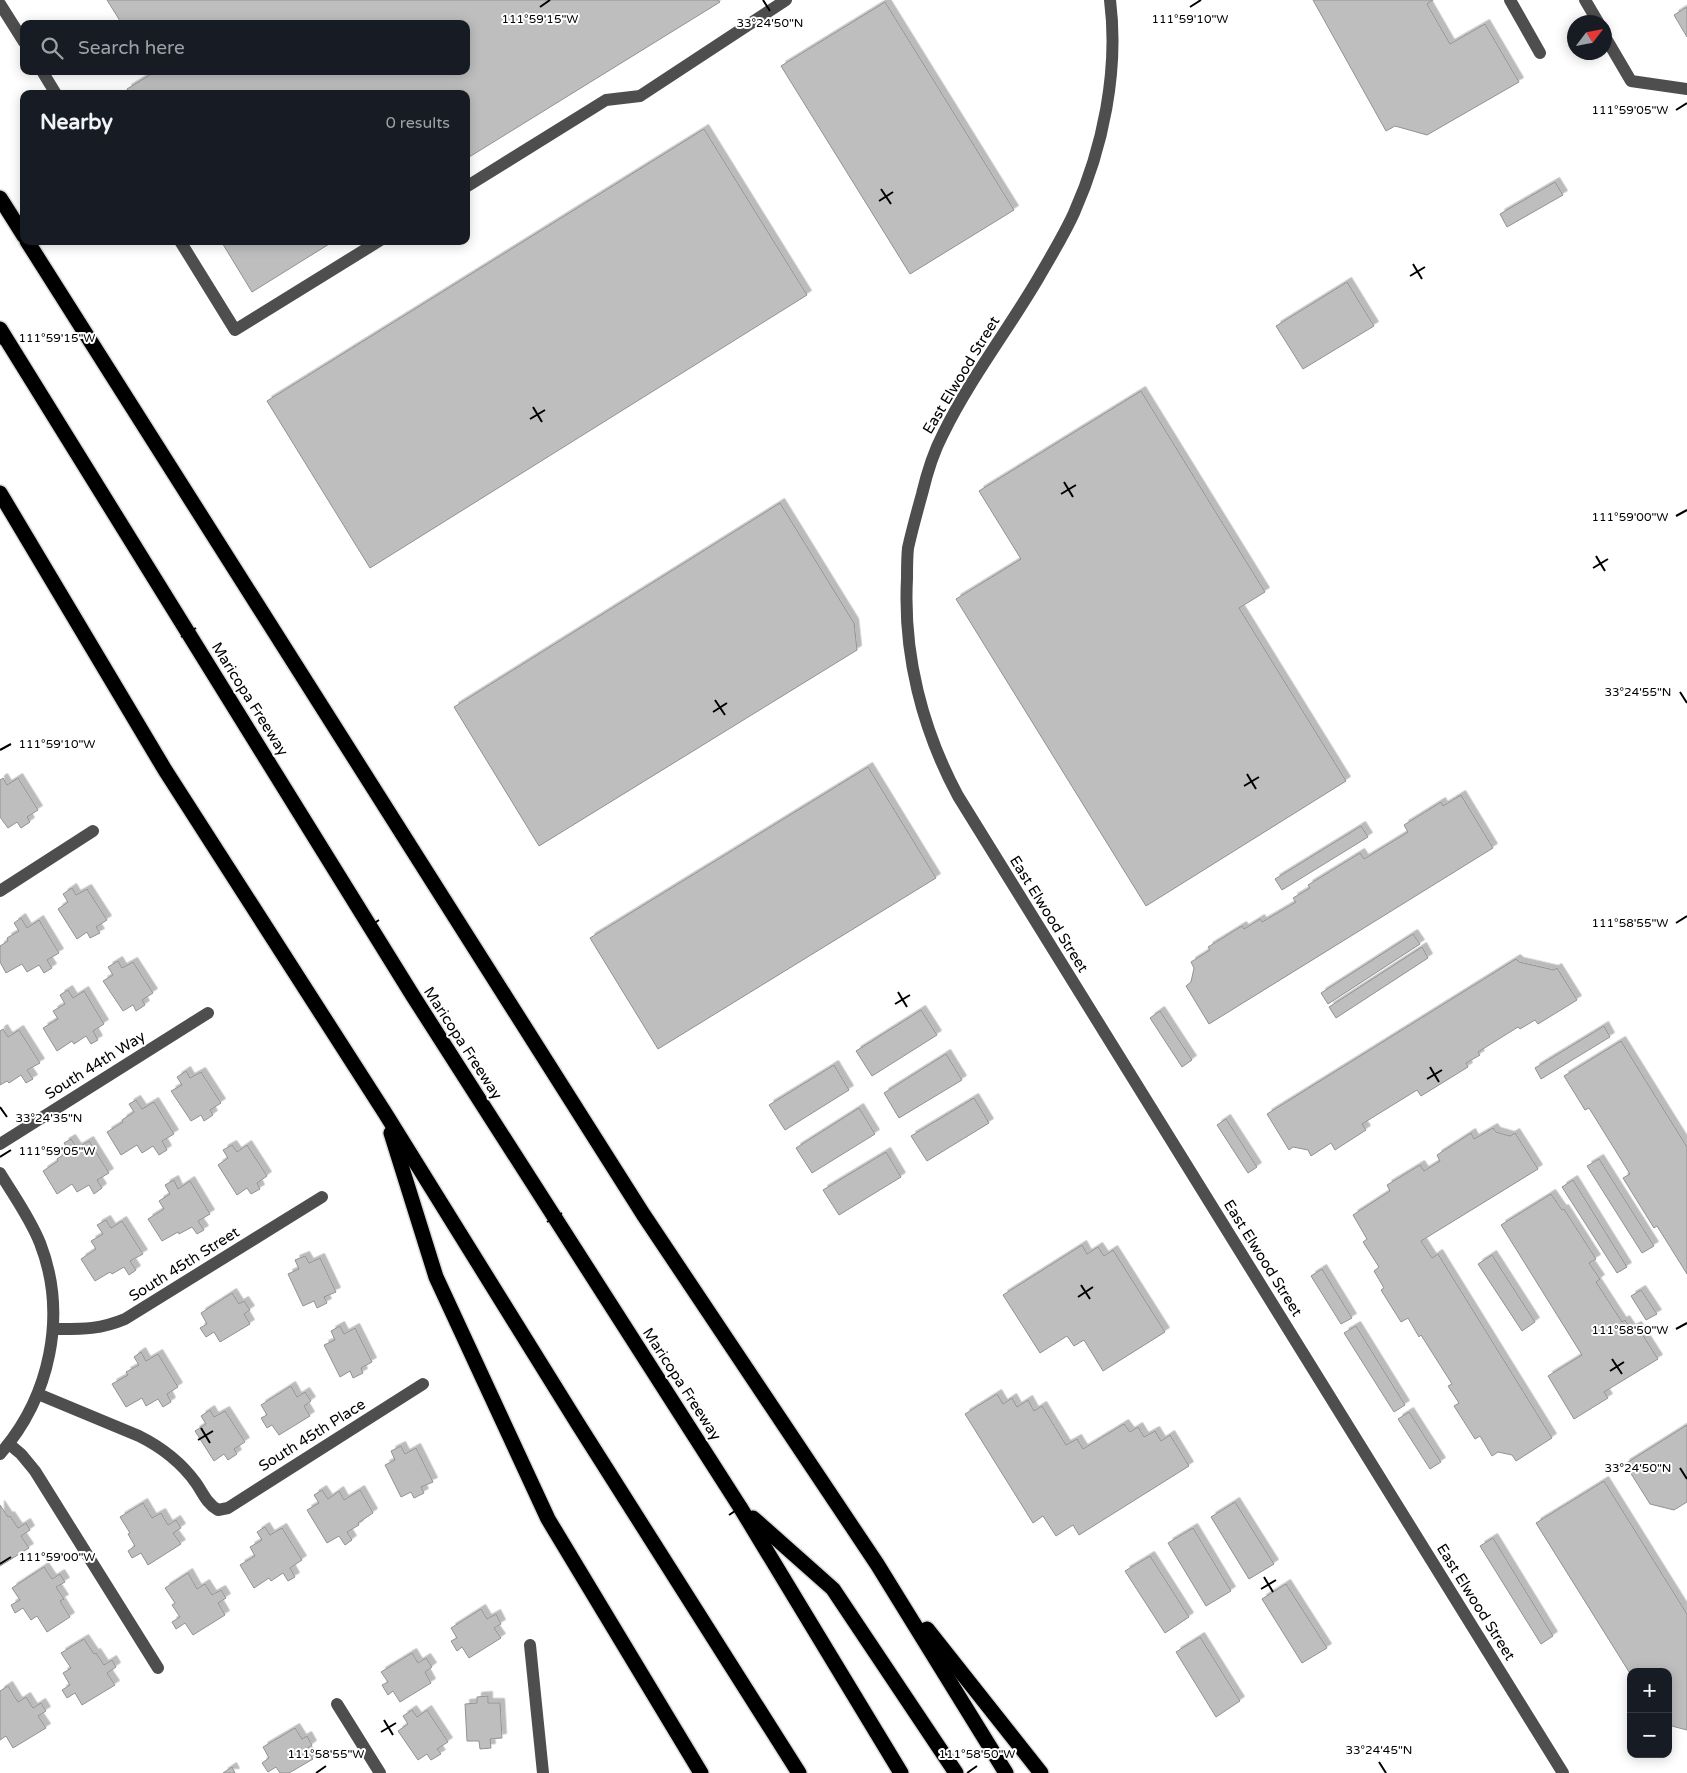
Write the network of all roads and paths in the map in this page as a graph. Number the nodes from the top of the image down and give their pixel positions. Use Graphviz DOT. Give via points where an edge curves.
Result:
graph roads {
  1 [pos="786,0"];
  2 [pos="1110,0"];
  3 [pos="1510,0"];
  4 [pos="1585,0"];
  5 [pos="0,4"];
  6 [pos="1594,15"];
  7 [pos="20,36"];
  8 [pos="1612,48"];
  9 [pos="1540,53"];
  10 [pos="44,75"];
  11 [pos="1687,89"];
  12 [pos="54,90"];
  13 [pos="470,185"];
  14 [pos="0,192"];
  15 [pos="0,198"];
  16 [pos="11,216"];
  17 [pos="20,230"];
  18 [pos="30,245"];
  19 [pos="182,245"];
  20 [pos="373,245"];
  21 [pos="0,329"];
  22 [pos="0,493"];
  23 [pos="93,831"];
  24 [pos="0,890"];
  25 [pos="208,1013"];
  26 [pos="385,1113"];
  27 [pos="0,1144"];
  28 [pos="0,1173"];
  29 [pos="322,1197"];
  30 [pos="53,1329"];
  31 [pos="423,1384"];
  32 [pos="38,1394"];
  33 [pos="4,1449"];
  34 [pos="740,1507"];
  35 [pos="877,1564"];
  36 [pos="530,1645"];
  37 [pos="158,1668"];
  38 [pos="337,1704"];
  39 [pos="380,1773"];
  40 [pos="543,1773"];
  41 [pos="701,1773"];
  42 [pos="799,1773"];
  43 [pos="901,1773"];
  44 [pos="956,1773"];
  45 [pos="1006,1773"];
  46 [pos="1041,1773"];
  47 [pos="1563,1773"];
  1 -- 13 [label="street" via="640,96 606,100"];
  2 -- 47 [label="street, East Elwood Street" via="1112,63 1107,104 1099,144 1074,214 958,406 930,462 908,550 906,599 914,677 938,756 958,796"];
  3 -- 9 [label="street"];
  4 -- 6 [label="street"];
  5 -- 7 [label="street"];
  8 -- 11 [label="street" via="1631,81"];
  10 -- 12 [label="street"];
  14 -- 16 [label="highway"];
  15 -- 16 [label="highway"];
  16 -- 17 [label="highway"];
  18 -- 35 [label="highway" via="642,1214"];
  19 -- 20 [label="street" via="235,330"];
  21 -- 34 [label="highway, Maricopa Freeway" via="412,996"];
  22 -- 26 [label="highway" via="165,770"];
  23 -- 24 [label="street"];
  25 -- 27 [label="street, South 44th Way"];
  26 -- 41 [label="highway" via="436,1277 548,1519"];
  26 -- 42 [label="highway"];
  28 -- 30 [label="street" via="34,1228 45,1258 52,1292"];
  29 -- 30 [label="street, South 45th Street" via="125,1319 84,1330"];
  30 -- 32 [label="street"];
  31 -- 32 [label="street, South 45th Place" via="228,1508 218,1510 183,1468 154,1443"];
  32 -- 33 [label="street" via="24,1423"];
  33 -- 37 [label="street" via="21,1454 35,1471"];
  34 -- 43 [label="highway, Maricopa Freeway"];
  34 -- 44 [label="highway" via="833,1589"];
  35 -- 45 [label="highway"];
  35 -- 46 [label="highway"];
  36 -- 40 [label="street"];
  38 -- 39 [label="street"];
}
